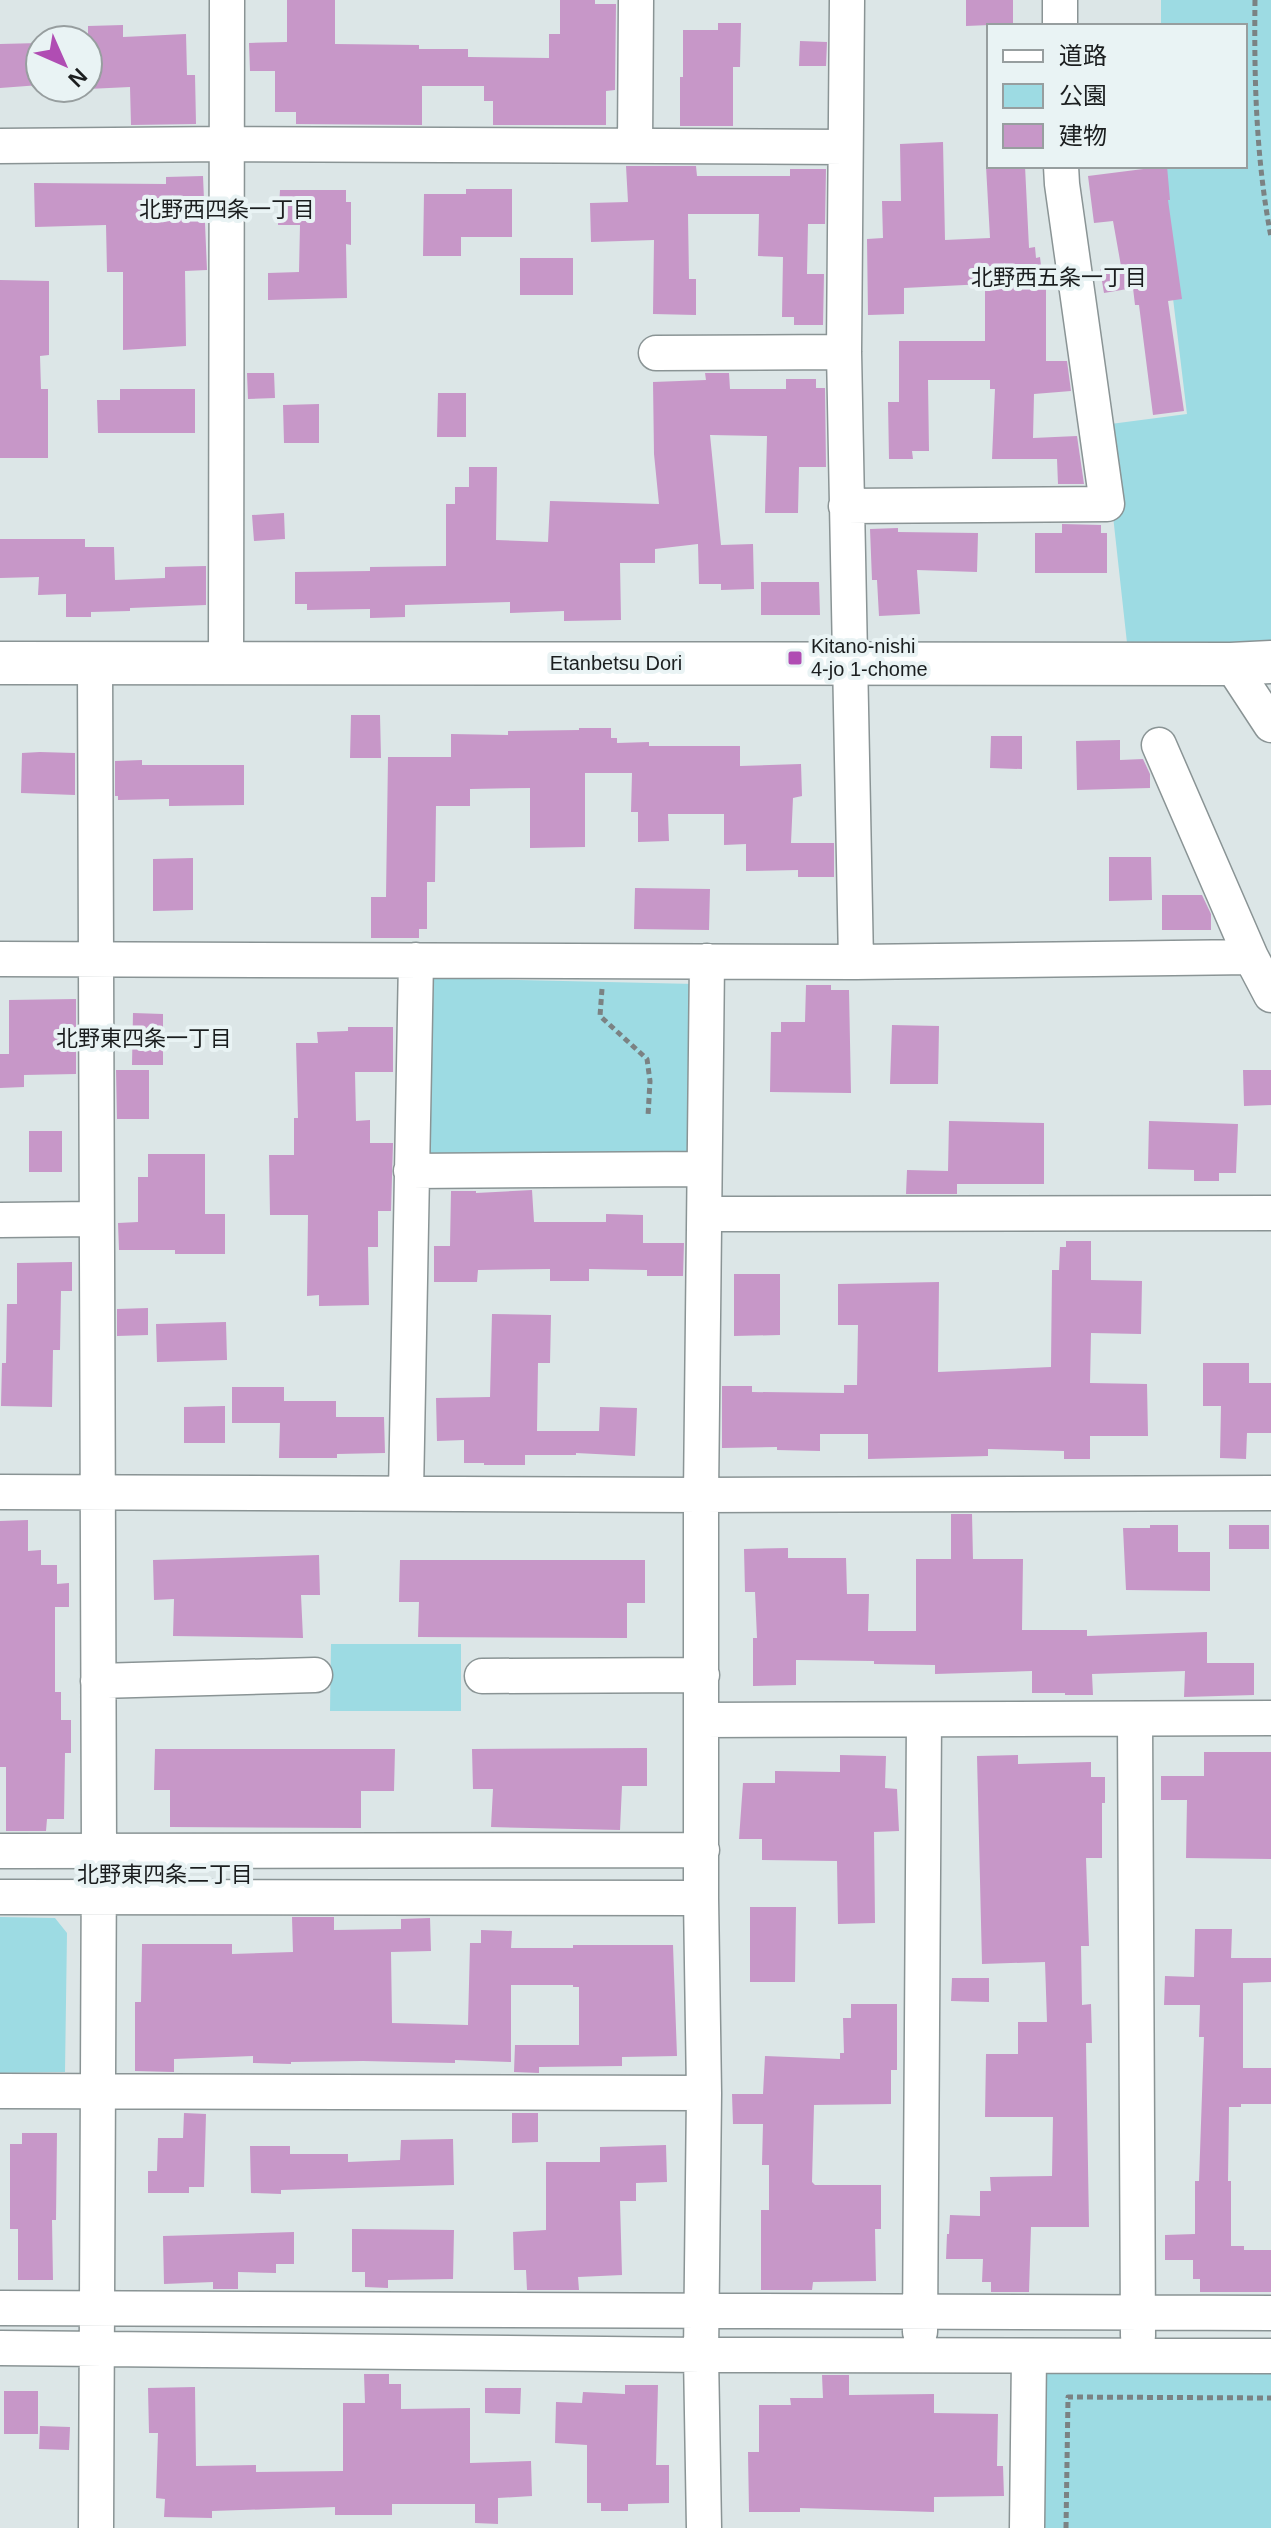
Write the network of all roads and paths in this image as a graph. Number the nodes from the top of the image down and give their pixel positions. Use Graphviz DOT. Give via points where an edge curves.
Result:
graph roads {
  1 [pos="227,0"];
  2 [pos="636,0"];
  3 [pos="847,0"];
  4 [pos="1060,0"];
  5 [pos="1255,0"];
  6 [pos="1060,24"];
  7 [pos="227,144"];
  8 [pos="635,145"];
  9 [pos="0,146"];
  10 [pos="845,147"];
  11 [pos="1061,168"];
  12 [pos="1271,237"];
  13 [pos="844,352"];
  14 [pos="656,353"];
  15 [pos="846,506"];
  16 [pos="0,663"];
  17 [pos="95,663"];
  18 [pos="226,663"];
  19 [pos="849,663"];
  20 [pos="1251,663"];
  21 [pos="1271,725"];
  22 [pos="1159,745"];
  23 [pos="1251,957"];
  24 [pos="0,959"];
  25 [pos="96,960"];
  26 [pos="416,960"];
  27 [pos="601,960"];
  28 [pos="707,961"];
  29 [pos="856,962"];
  30 [pos="1271,995"];
  31 [pos="648,1116"];
  32 [pos="704,1169"];
  33 [pos="411,1171"];
  34 [pos="1271,1213"];
  35 [pos="705,1214"];
  36 [pos="96,1219"];
  37 [pos="0,1220"];
  38 [pos="0,1492"];
  39 [pos="96,1492"];
  40 [pos="406,1493"];
  41 [pos="1271,1493"];
  42 [pos="701,1495"];
  43 [pos="315,1675"];
  44 [pos="702,1675"];
  45 [pos="482,1676"];
  46 [pos="98,1681"];
  47 [pos="1271,1718"];
  48 [pos="702,1720"];
  49 [pos="924,1720"];
  50 [pos="1135,1720"];
  51 [pos="702,1850"];
  52 [pos="0,1851"];
  53 [pos="99,1851"];
  54 [pos="97,1896"];
  55 [pos="0,1897"];
  56 [pos="701,1898"];
  57 [pos="0,2091"];
  58 [pos="97,2092"];
  59 [pos="704,2093"];
  60 [pos="0,2308"];
  61 [pos="96,2308"];
  62 [pos="701,2311"];
  63 [pos="920,2312"];
  64 [pos="1139,2313"];
  65 [pos="1271,2313"];
  66 [pos="0,2348"];
  67 [pos="97,2348"];
  68 [pos="701,2355"];
  69 [pos="919,2355"];
  70 [pos="1137,2355"];
  71 [pos="1029,2356"];
  72 [pos="1271,2356"];
  73 [pos="1271,2398"];
  74 [pos="96,2528"];
  75 [pos="704,2528"];
  76 [pos="1027,2528"];
  77 [pos="1066,2528"];
  1 -- 7 [label="street"];
  2 -- 8 [label="street"];
  3 -- 10 [label="street"];
  4 -- 6 [label="street"];
  5 -- 12 [label="path" via="1254,73"];
  7 -- 8 [label="street"];
  7 -- 9 [label="street"];
  7 -- 18 [label="street"];
  8 -- 10 [label="street"];
  10 -- 13 [label="street"];
  11 -- 15 [label="street" via="1107,504"];
  13 -- 14 [label="street"];
  13 -- 15 [label="street"];
  15 -- 19 [label="street"];
  16 -- 17 [label="main road, Etanbetsu Dori"];
  17 -- 18 [label="main road, Etanbetsu Dori"];
  17 -- 25 [label="street"];
  18 -- 19 [label="main road, Etanbetsu Dori"];
  19 -- 20 [label="main road, Etanbetsu Dori"];
  19 -- 29 [label="street"];
  20 -- 21 [label="street"];
  22 -- 23 [label="street"];
  23 -- 29 [label="street"];
  23 -- 30 [label="street"];
  24 -- 25 [label="street"];
  25 -- 26 [label="street"];
  25 -- 36 [label="street"];
  26 -- 27 [label="street"];
  26 -- 33 [label="street"];
  27 -- 28 [label="street"];
  27 -- 31 [label="path" via="600,1016 647,1059"];
  28 -- 29 [label="street"];
  28 -- 32 [label="street"];
  32 -- 33 [label="street"];
  32 -- 35 [label="street"];
  33 -- 40 [label="street"];
  34 -- 35 [label="street"];
  35 -- 42 [label="street"];
  36 -- 37 [label="street"];
  36 -- 39 [label="street"];
  38 -- 39 [label="street"];
  39 -- 40 [label="street"];
  39 -- 46 [label="street"];
  40 -- 42 [label="street"];
  41 -- 42 [label="street"];
  42 -- 44 [label="street"];
  43 -- 46 [label="street"];
  44 -- 45 [label="street"];
  44 -- 48 [label="street"];
  46 -- 53 [label="street"];
  47 -- 50 [label="street"];
  48 -- 49 [label="street"];
  48 -- 51 [label="street"];
  49 -- 50 [label="street"];
  49 -- 63 [label="street"];
  50 -- 64 [label="street"];
  51 -- 53 [label="street"];
  51 -- 56 [label="street"];
  52 -- 53 [label="street"];
  53 -- 54 [label="street"];
  54 -- 55 [label="street"];
  54 -- 56 [label="street"];
  54 -- 58 [label="street"];
  56 -- 59 [label="street"];
  57 -- 58 [label="street"];
  58 -- 59 [label="street"];
  58 -- 61 [label="street"];
  59 -- 62 [label="street"];
  60 -- 61 [label="street"];
  61 -- 62 [label="street"];
  61 -- 67 [label="street"];
  62 -- 63 [label="street"];
  62 -- 68 [label="street"];
  63 -- 64 [label="street"];
  63 -- 69 [label="street"];
  64 -- 65 [label="street"];
  64 -- 70 [label="street"];
  66 -- 67 [label="street"];
  67 -- 68 [label="street"];
  67 -- 74 [label="street"];
  68 -- 69 [label="street"];
  68 -- 75 [label="street"];
  69 -- 71 [label="street"];
  70 -- 71 [label="street"];
  70 -- 72 [label="street"];
  71 -- 76 [label="street"];
  73 -- 77 [label="path" via="1068,2397"];
}
